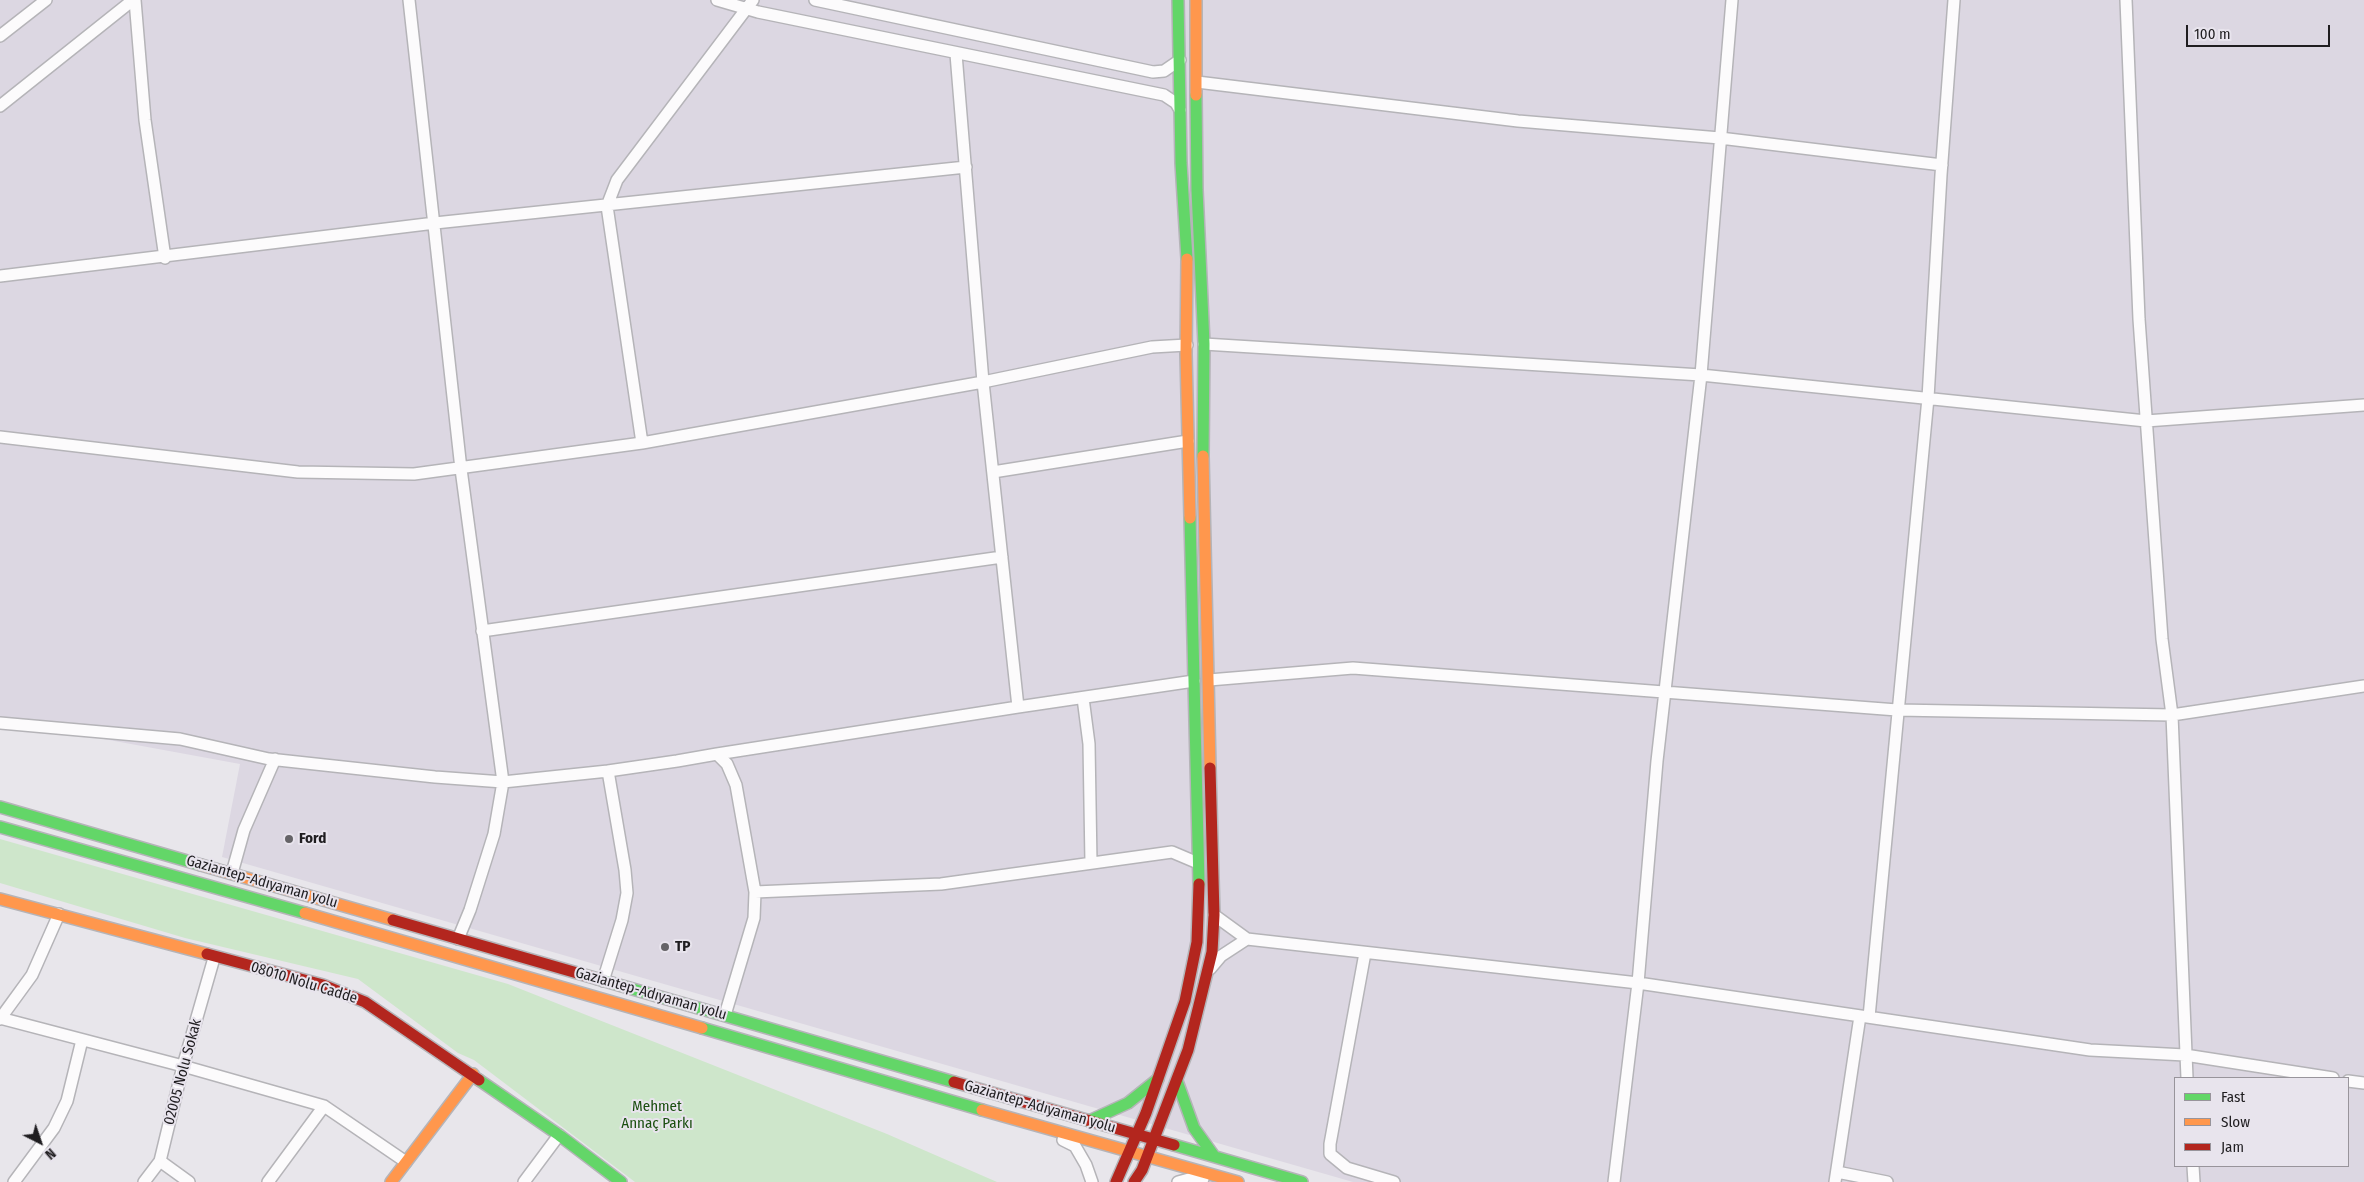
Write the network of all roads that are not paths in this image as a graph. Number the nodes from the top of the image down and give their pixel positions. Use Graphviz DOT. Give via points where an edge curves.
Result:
graph roads {
  1 [pos="46,0"];
  2 [pos="134,0"];
  3 [pos="409,0"];
  4 [pos="717,0"];
  5 [pos="753,0"];
  6 [pos="814,0"];
  7 [pos="1178,0"];
  8 [pos="1196,0"];
  9 [pos="1732,0"];
  10 [pos="1954,0"];
  11 [pos="2126,0"];
  12 [pos="745,9"];
  13 [pos="0,36"];
  14 [pos="956,54"];
  15 [pos="1180,60"];
  16 [pos="1197,82"];
  17 [pos="0,106"];
  18 [pos="1180,110"];
  19 [pos="1720,138"];
  20 [pos="1942,165"];
  21 [pos="966,167"];
  22 [pos="607,206"];
  23 [pos="435,223"];
  24 [pos="165,258"];
  25 [pos="0,276"];
  26 [pos="1204,344"];
  27 [pos="1186,345"];
  28 [pos="1701,375"];
  29 [pos="983,382"];
  30 [pos="1928,398"];
  31 [pos="2364,405"];
  32 [pos="2146,421"];
  33 [pos="0,437"];
  34 [pos="1188,441"];
  35 [pos="642,443"];
  36 [pos="461,469"];
  37 [pos="993,472"];
  38 [pos="1002,557"];
  39 [pos="482,632"];
  40 [pos="1210,680"];
  41 [pos="1194,682"];
  42 [pos="2364,686"];
  43 [pos="1665,692"];
  44 [pos="1082,698"];
  45 [pos="1018,707"];
  46 [pos="1897,710"];
  47 [pos="2172,715"];
  48 [pos="0,722"];
  49 [pos="717,754"];
  50 [pos="275,759"];
  51 [pos="608,771"];
  52 [pos="503,782"];
  53 [pos="0,807"];
  54 [pos="0,827"];
  55 [pos="1091,863"];
  56 [pos="1198,863"];
  57 [pos="232,873"];
  58 [pos="755,892"];
  59 [pos="0,899"];
  60 [pos="59,914"];
  61 [pos="1214,915"];
  62 [pos="458,939"];
  63 [pos="1248,939"];
  64 [pos="1365,953"];
  65 [pos="214,958"];
  66 [pos="1207,972"];
  67 [pos="603,981"];
  68 [pos="1638,983"];
  69 [pos="725,1015"];
  70 [pos="1864,1017"];
  71 [pos="0,1019"];
  72 [pos="82,1040"];
  73 [pos="2185,1055"];
  74 [pos="183,1066"];
  75 [pos="472,1074"];
  76 [pos="2187,1077"];
  77 [pos="2326,1077"];
  78 [pos="1158,1079"];
  79 [pos="1177,1081"];
  80 [pos="2349,1081"];
  81 [pos="2364,1083"];
  82 [pos="324,1106"];
  83 [pos="1089,1121"];
  84 [pos="1035,1126"];
  85 [pos="559,1135"];
  86 [pos="1138,1136"];
  87 [pos="1152,1140"];
  88 [pos="1131,1151"];
  89 [pos="1147,1155"];
  90 [pos="1214,1156"];
  91 [pos="160,1161"];
  92 [pos="406,1162"];
  93 [pos="2193,1167"];
  94 [pos="1836,1177"];
  95 [pos="1226,1178"];
  96 [pos="14,1182"];
  97 [pos="144,1182"];
  98 [pos="189,1182"];
  99 [pos="268,1182"];
  100 [pos="391,1182"];
  101 [pos="524,1182"];
  102 [pos="621,1182"];
  103 [pos="1092,1182"];
  104 [pos="1116,1182"];
  105 [pos="1134,1182"];
  106 [pos="1178,1182"];
  107 [pos="1238,1182"];
  108 [pos="1302,1182"];
  109 [pos="1394,1182"];
  110 [pos="1614,1182"];
  111 [pos="1887,1182"];
  112 [pos="2194,1182"];
  1 -- 13 [label="street"];
  2 -- 17 [label="street"];
  2 -- 24 [label="street" via="145,120"];
  3 -- 23 [label="street"];
  4 -- 12 [label="street"];
  5 -- 12 [label="street"];
  6 -- 15 [label="street" via="1154,72 1164,71"];
  7 -- 15 [label="main road"];
  8 -- 16 [label="main road"];
  9 -- 19 [label="street"];
  10 -- 20 [label="street"];
  11 -- 32 [label="street"];
  12 -- 14 [label="street"];
  12 -- 22 [label="street" via="617,180"];
  14 -- 18 [label="street" via="1164,95"];
  14 -- 21 [label="street"];
  15 -- 18 [label="main road"];
  16 -- 19 [label="street" via="1518,121"];
  16 -- 26 [label="main road" via="1197,190"];
  18 -- 27 [label="main road" via="1188,273"];
  19 -- 20 [label="street"];
  19 -- 28 [label="street"];
  20 -- 30 [label="street"];
  21 -- 22 [label="street"];
  21 -- 29 [label="street"];
  22 -- 23 [label="street"];
  22 -- 35 [label="street"];
  23 -- 24 [label="street"];
  23 -- 36 [label="street"];
  24 -- 25 [label="street"];
  26 -- 28 [label="street"];
  26 -- 40 [label="main road" via="1203,477"];
  27 -- 29 [label="street" via="1152,347"];
  27 -- 34 [label="main road"];
  28 -- 30 [label="street"];
  28 -- 43 [label="street"];
  29 -- 35 [label="street"];
  29 -- 37 [label="street"];
  30 -- 32 [label="street"];
  30 -- 46 [label="street"];
  31 -- 32 [label="street"];
  32 -- 47 [label="street" via="2162,639"];
  33 -- 36 [label="street" via="298,472 414,474"];
  34 -- 37 [label="street"];
  34 -- 41 [label="main road"];
  35 -- 36 [label="street"];
  36 -- 39 [label="street"];
  37 -- 38 [label="street"];
  38 -- 39 [label="street"];
  38 -- 45 [label="street"];
  39 -- 52 [label="street"];
  40 -- 43 [label="street" via="1353,668"];
  40 -- 61 [label="main road"];
  41 -- 44 [label="street"];
  41 -- 56 [label="main road"];
  42 -- 47 [label="street"];
  43 -- 46 [label="street"];
  43 -- 68 [label="street"];
  44 -- 45 [label="street"];
  44 -- 55 [label="street" via="1089,744"];
  45 -- 49 [label="street"];
  46 -- 47 [label="street"];
  46 -- 70 [label="street"];
  47 -- 73 [label="street"];
  48 -- 50 [label="street" via="180,739"];
  49 -- 51 [label="street"];
  49 -- 58 [label="street" via="727,764 736,785"];
  50 -- 52 [label="street"];
  50 -- 57 [label="street" via="244,830"];
  51 -- 52 [label="street"];
  51 -- 67 [label="street" via="627,893"];
  52 -- 62 [label="street" via="494,834"];
  53 -- 57 [label="main road, Gaziantep-Adıyaman yolu"];
  54 -- 84 [label="main road, Gaziantep-Adıyaman yolu" via="503,969"];
  55 -- 56 [label="street" via="1172,852"];
  55 -- 58 [label="street" via="941,884"];
  56 -- 78 [label="main road" via="1200,907 1191,974"];
  57 -- 62 [label="main road, Gaziantep-Adıyaman yolu"];
  58 -- 69 [label="street" via="754,918"];
  59 -- 60 [label="main road, 08010 Nolu Cadde"];
  60 -- 65 [label="main road, 08010 Nolu Cadde"];
  60 -- 71 [label="street" via="32,975"];
  61 -- 63 [label="street"];
  61 -- 66 [label="main road" via="1212,952"];
  62 -- 67 [label="main road, Gaziantep-Adıyaman yolu"];
  63 -- 64 [label="street"];
  63 -- 66 [label="street" via="1221,956"];
  64 -- 68 [label="street"];
  64 -- 109 [label="street" via="1330,1154 1347,1168"];
  65 -- 74 [label="street, 02005 Nolu Sokak"];
  65 -- 75 [label="main road, 08010 Nolu Cadde" via="322,986 365,1002"];
  66 -- 79 [label="main road"];
  67 -- 69 [label="main road, Gaziantep-Adıyaman yolu"];
  68 -- 70 [label="street"];
  68 -- 110 [label="street"];
  69 -- 83 [label="main road, Gaziantep-Adıyaman yolu"];
  70 -- 73 [label="street" via="2090,1050"];
  70 -- 94 [label="street"];
  71 -- 72 [label="street"];
  72 -- 74 [label="street"];
  72 -- 96 [label="street" via="67,1102 54,1128"];
  73 -- 76 [label="street"];
  73 -- 77 [label="street"];
  74 -- 82 [label="street"];
  74 -- 91 [label="street, 02005 Nolu Sokak"];
  75 -- 85 [label="main road, 08010 Nolu Cadde"];
  75 -- 92 [label="main road"];
  78 -- 83 [label="main road" via="1128,1103"];
  78 -- 86 [label="main road"];
  79 -- 87 [label="main road"];
  79 -- 90 [label="main road" via="1194,1128"];
  80 -- 81 [label="street"];
  82 -- 92 [label="street"];
  82 -- 99 [label="street"];
  83 -- 86 [label="main road, Gaziantep-Adıyaman yolu"];
  84 -- 88 [label="main road, Gaziantep-Adıyaman yolu"];
  84 -- 103 [label="street" via="1075,1146"];
  85 -- 101 [label="street"];
  85 -- 102 [label="main road, 08010 Nolu Cadde"];
  86 -- 87 [label="main road, Gaziantep-Adıyaman yolu"];
  86 -- 88 [label="main road"];
  87 -- 89 [label="main road"];
  87 -- 90 [label="main road, Gaziantep-Adıyaman yolu"];
  88 -- 89 [label="main road, Gaziantep-Adıyaman yolu"];
  88 -- 104 [label="main road"];
  89 -- 95 [label="main road, Gaziantep-Adıyaman yolu"];
  89 -- 105 [label="main road"];
  90 -- 108 [label="main road, Gaziantep-Adıyaman yolu"];
  91 -- 97 [label="street, 02005 Nolu Sokak"];
  91 -- 98 [label="street"];
  92 -- 100 [label="main road"];
  93 -- 112 [label="street"];
  94 -- 111 [label="street"];
  95 -- 106 [label="street"];
  95 -- 107 [label="main road, Gaziantep-Adıyaman yolu"];
}
